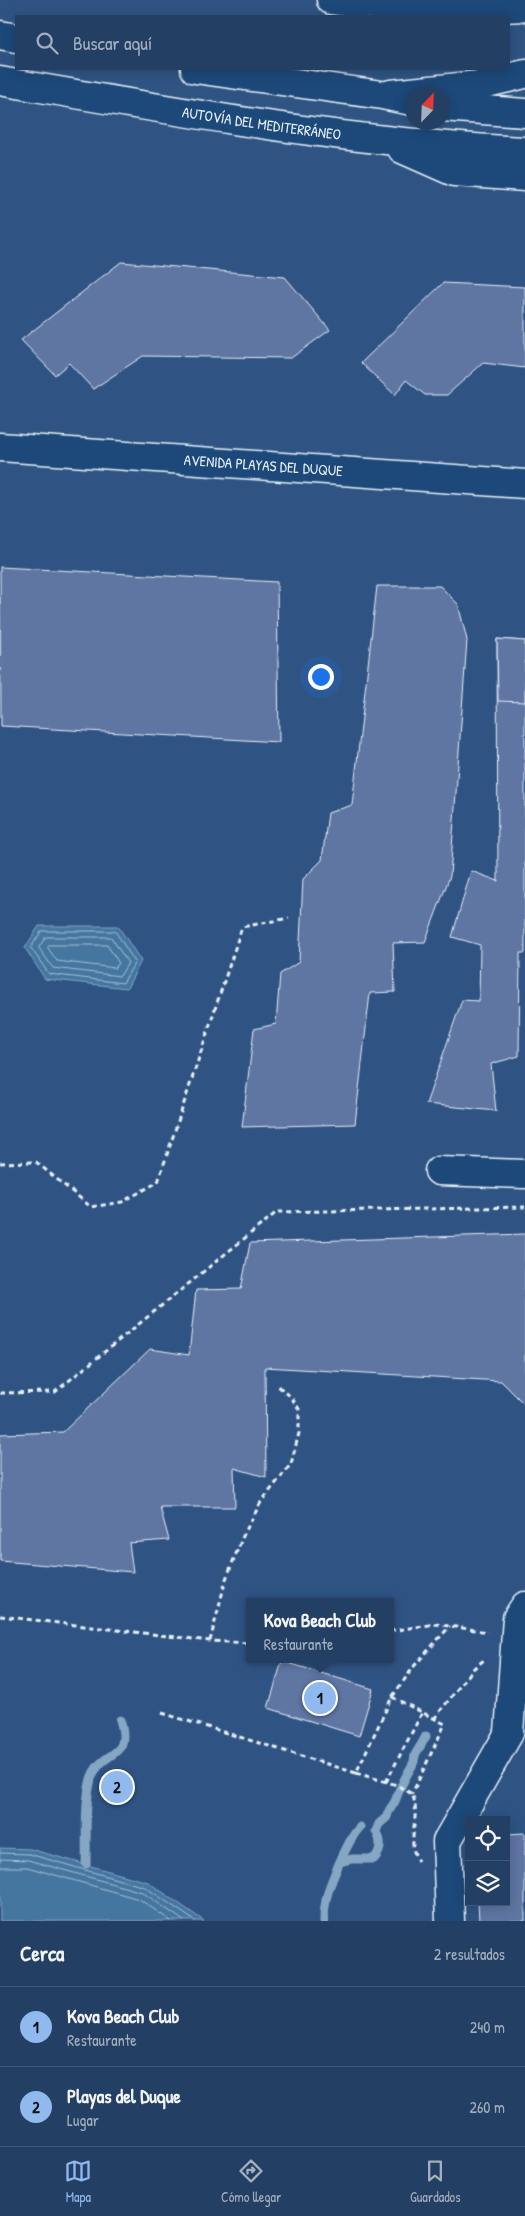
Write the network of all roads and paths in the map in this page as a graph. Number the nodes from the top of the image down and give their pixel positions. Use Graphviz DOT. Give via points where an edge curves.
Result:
graph roads {
  1 [pos="331,0"];
  2 [pos="525,7"];
  3 [pos="0,35"];
  4 [pos="15,38"];
  5 [pos="202,70"];
  6 [pos="525,74"];
  7 [pos="0,81"];
  8 [pos="382,95"];
  9 [pos="405,100"];
  10 [pos="450,108"];
  11 [pos="525,113"];
  12 [pos="380,140"];
  13 [pos="525,151"];
  14 [pos="525,178"];
  15 [pos="0,447"];
  16 [pos="525,484"];
  17 [pos="289,918"];
  18 [pos="0,1163"];
  19 [pos="439,1172"];
  20 [pos="525,1174"];
  21 [pos="525,1207"];
  22 [pos="277,1385"];
  23 [pos="0,1393"];
  24 [pos="525,1606"];
  25 [pos="0,1616"];
  26 [pos="450,1626"];
  27 [pos="394,1630"];
  28 [pos="517,1636"];
  29 [pos="210,1641"];
  30 [pos="246,1643"];
  31 [pos="392,1697"];
  32 [pos="162,1713"];
  33 [pos="422,1713"];
  34 [pos="434,1719"];
  35 [pos="356,1773"];
  36 [pos="386,1782"];
  37 [pos="403,1788"];
  38 [pos="412,1794"];
  39 [pos="450,1921"];
  1 -- 2 [label="main road" via="424,11"];
  3 -- 4 [label="main road"];
  5 -- 8 [label="main road"];
  6 -- 8 [label="main road" via="479,84"];
  7 -- 12 [label="main road, AUTOVÍA DEL MEDITERRÁNEO" via="184,113"];
  8 -- 9 [label="main road"];
  10 -- 11 [label="main road"];
  12 -- 13 [label="main road, AUTOVÍA DEL MEDITERRÁNEO"];
  12 -- 14 [label="main road" via="454,172"];
  15 -- 16 [label="main road, AVENIDA PLAYAS DEL DUQUE"];
  17 -- 18 [label="path" via="242,927 158,1182 122,1202 91,1207 36,1162"];
  19 -- 20 [label="main road"];
  21 -- 23 [label="path" via="277,1212 55,1392"];
  22 -- 29 [label="path" via="299,1409 299,1433 290,1464 261,1502 243,1536 226,1579"];
  24 -- 28 [label="main road" via="517,1618"];
  25 -- 29 [label="path"];
  26 -- 27 [label="path" via="436,1624"];
  26 -- 28 [label="path"];
  26 -- 31 [label="path" via="414,1664"];
  28 -- 34 [label="path" via="474,1668"];
  28 -- 39 [label="main road" via="509,1733 447,1841"];
  29 -- 30 [label="path"];
  31 -- 33 [label="path"];
  31 -- 35 [label="path"];
  32 -- 35 [label="path"];
  33 -- 34 [label="path"];
  33 -- 36 [label="path"];
  34 -- 38 [label="path" via="445,1724"];
  35 -- 36 [label="path"];
  36 -- 37 [label="path"];
}
